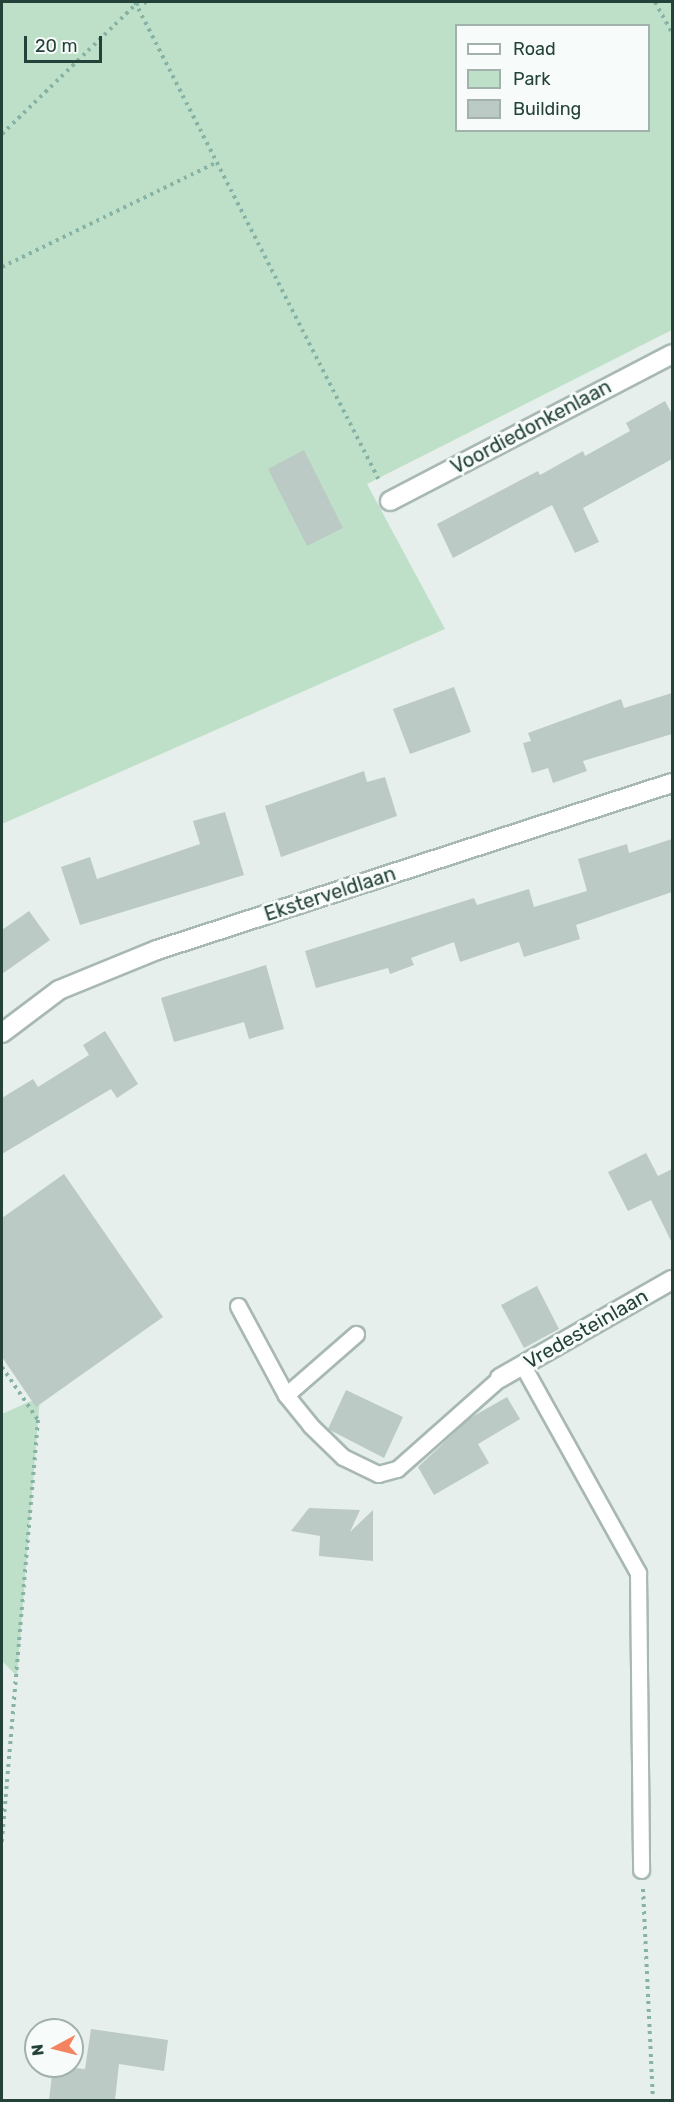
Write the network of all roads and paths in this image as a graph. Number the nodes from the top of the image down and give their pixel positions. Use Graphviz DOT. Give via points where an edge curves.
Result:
graph roads {
  1 [pos="149,2"];
  2 [pos="655,2"];
  3 [pos="136,3"];
  4 [pos="672,33"];
  5 [pos="2,134"];
  6 [pos="217,162"];
  7 [pos="2,267"];
  8 [pos="672,354"];
  9 [pos="390,501"];
  10 [pos="672,783"];
  11 [pos="2,1033"];
  12 [pos="672,1280"];
  13 [pos="238,1306"];
  14 [pos="356,1334"];
  15 [pos="523,1366"];
  16 [pos="2,1367"];
  17 [pos="500,1378"];
  18 [pos="286,1395"];
  19 [pos="2,1843"];
  20 [pos="641,1870"];
  21 [pos="652,2100"];
  1 -- 3 [label="path"];
  2 -- 4 [label="path"];
  3 -- 5 [label="path"];
  3 -- 6 [label="path"];
  6 -- 7 [label="path"];
  6 -- 9 [label="path"];
  8 -- 9 [label="street, Voordiedonkenlaan"];
  10 -- 11 [label="street, Eksterveldlaan" via="157,950 59,990"];
  12 -- 15 [label="street, Vredesteinlaan"];
  13 -- 18 [label="lane"];
  14 -- 18 [label="lane"];
  15 -- 17 [label="street, Vredesteinlaan"];
  15 -- 20 [label="lane" via="638,1573"];
  16 -- 19 [label="path" via="38,1420"];
  17 -- 18 [label="lane" via="397,1469 378,1474 343,1458"];
  20 -- 21 [label="path"];
}
